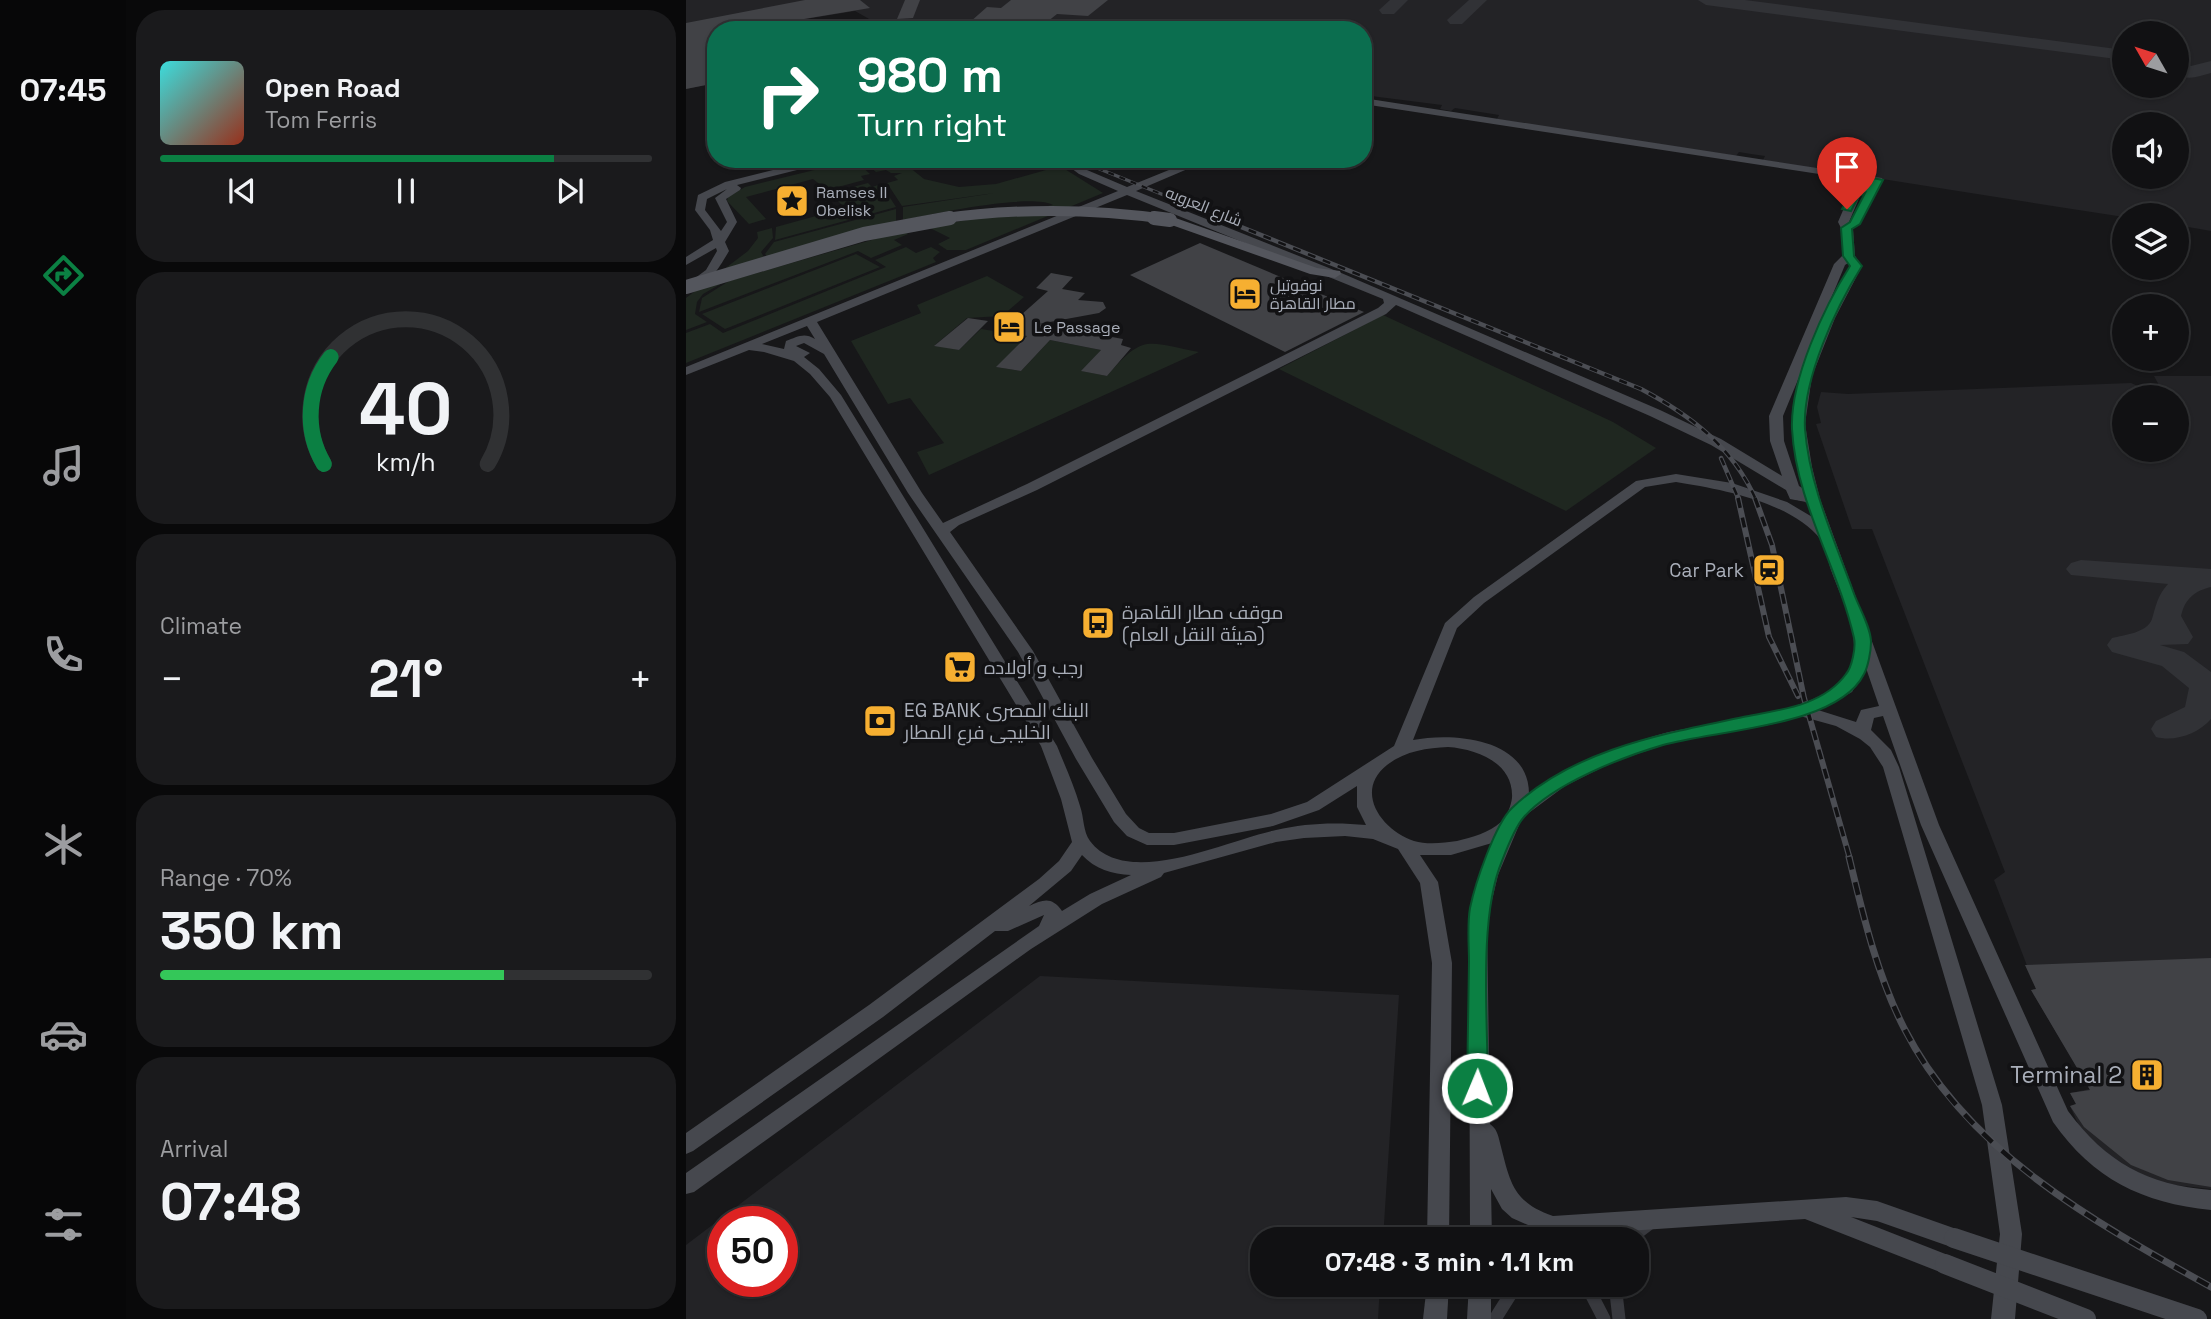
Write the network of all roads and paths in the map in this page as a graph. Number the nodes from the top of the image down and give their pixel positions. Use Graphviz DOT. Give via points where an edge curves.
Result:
graph roads {
  1 [pos="1372,105"];
  2 [pos="1662,148"];
  3 [pos="787,168"];
  4 [pos="816,168"];
  5 [pos="1077,168"];
  6 [pos="1184,168"];
  7 [pos="1869,185"];
  8 [pos="1126,191"];
  9 [pos="721,240"];
  10 [pos="1849,256"];
  11 [pos="686,262"];
  12 [pos="1335,274"];
  13 [pos="686,286"];
  14 [pos="1390,298"];
  15 [pos="810,320"];
  16 [pos="747,346"];
  17 [pos="829,352"];
  18 [pos="813,366"];
  19 [pos="686,371"];
  20 [pos="1795,490"];
  21 [pos="1812,499"];
  22 [pos="1789,509"];
  23 [pos="942,531"];
  24 [pos="1828,540"];
  25 [pos="956,551"];
  26 [pos="931,557"];
  27 [pos="970,570"];
  28 [pos="944,578"];
  29 [pos="1863,641"];
  30 [pos="1888,710"];
  31 [pos="1801,711"];
  32 [pos="1862,731"];
  33 [pos="1401,749"];
  34 [pos="1377,765"];
  35 [pos="1512,820"];
  36 [pos="1395,839"];
  37 [pos="1081,843"];
  38 [pos="1170,865"];
  39 [pos="1047,928"];
  40 [pos="981,933"];
  41 [pos="1478,1115"];
  42 [pos="686,1145"];
  43 [pos="686,1185"];
  44 [pos="2211,1200"];
  45 [pos="1809,1211"];
  46 [pos="1652,1221"];
  47 [pos="1438,1227"];
  48 [pos="1481,1227"];
  49 [pos="1644,1227"];
  50 [pos="1437,1297"];
  51 [pos="1480,1297"];
  52 [pos="1509,1297"];
  53 [pos="1593,1297"];
  54 [pos="1616,1297"];
  55 [pos="1435,1319"];
  56 [pos="1479,1319"];
  57 [pos="1495,1319"];
  58 [pos="1604,1319"];
  59 [pos="1619,1319"];
  60 [pos="2003,1319"];
  61 [pos="2086,1319"];
  62 [pos="2197,1319"];
  1 -- 2 [label="main road"];
  2 -- 7 [label="main road"];
  2 -- 7 [label="main road"];
  3 -- 9 [label="main road" via="729,184 702,197 700,210"];
  4 -- 9 [label="main road" via="728,191 720,198 732,227"];
  5 -- 8 [label="main road, شارع العروبه"];
  6 -- 8 [label="main road"];
  7 -- 10 [label="main road" via="1854,224 1847,228"];
  8 -- 12 [label="main road, شارع العروبه"];
  8 -- 15 [label="main road"];
  9 -- 11 [label="main road"];
  9 -- 13 [label="main road" via="723,251 710,272"];
  10 -- 20 [label="main road" via="1840,264 1776,416 1777,441"];
  10 -- 21 [label="main road" via="1856,266 1841,290 1801,397 1799,429"];
  12 -- 13 [label="main road, bridge" via="1170,220 1070,208 960,214 881,229"];
  12 -- 14 [label="main road, شارع العروبه"];
  14 -- 20 [label="main road, شارع العروبه" via="1685,427"];
  14 -- 23 [label="main road" via="1382,311"];
  15 -- 16 [label="main road"];
  15 -- 17 [label="main road"];
  16 -- 18 [label="main road" via="785,352"];
  16 -- 19 [label="main road"];
  17 -- 18 [label="main road" via="805,338 790,344 808,356"];
  17 -- 23 [label="main road"];
  18 -- 26 [label="main road"];
  20 -- 21 [label="main road, شارع العروبه"];
  20 -- 22 [label="main road"];
  21 -- 24 [label="main road"];
  22 -- 24 [label="main road"];
  22 -- 33 [label="main road" via="1754,494 1693,479 1664,478 1631,490 1450,626"];
  23 -- 25 [label="main road"];
  24 -- 29 [label="main road"];
  25 -- 26 [label="main road"];
  25 -- 27 [label="main road"];
  26 -- 28 [label="main road"];
  27 -- 28 [label="main road"];
  27 -- 34 [label="main road" via="1025,651 1120,818 1140,836 1174,839 1273,820 1313,806"];
  28 -- 37 [label="main road" via="1049,747"];
  29 -- 30 [label="main road"];
  29 -- 31 [label="main road" via="1852,681 1838,694"];
  30 -- 32 [label="main road" via="1867,714"];
  30 -- 44 [label="main road" via="1967,912 2068,1129 2104,1165 2135,1183 2169,1195"];
  31 -- 32 [label="main road"];
  31 -- 35 [label="main road" via="1676,736 1620,753 1559,782"];
  32 -- 60 [label="main road" via="1881,746 1891,767 1992,1105 2011,1234"];
  33 -- 34 [label="main road"];
  33 -- 35 [label="main road" via="1451,740 1497,755 1509,765 1521,788"];
  34 -- 36 [label="main road" via="1364,793 1366,808 1374,822"];
  35 -- 36 [label="main road" via="1479,844 1460,849 1431,850"];
  35 -- 41 [label="main road" via="1486,879 1478,921"];
  36 -- 38 [label="main road" via="1352,829 1311,831"];
  36 -- 47 [label="main road" via="1429,882 1439,935"];
  37 -- 38 [label="main road" via="1100,863 1112,868"];
  37 -- 40 [label="main road" via="1056,875"];
  38 -- 39 [label="main road"];
  39 -- 40 [label="main road" via="1054,913 1046,906"];
  39 -- 43 [label="main road"];
  40 -- 42 [label="main road"];
  41 -- 46 [label="main road" via="1499,1188 1523,1215 1553,1226"];
  41 -- 48 [label="main road"];
  45 -- 46 [label="main road"];
  45 -- 61 [label="main road, bridge"];
  45 -- 62 [label="main road, bridge" via="1862,1208"];
  46 -- 49 [label="street"];
  50 -- 55 [label="main road"];
  51 -- 56 [label="main road"];
  52 -- 57 [label="street"];
  53 -- 58 [label="street"];
  54 -- 59 [label="street"];
}
